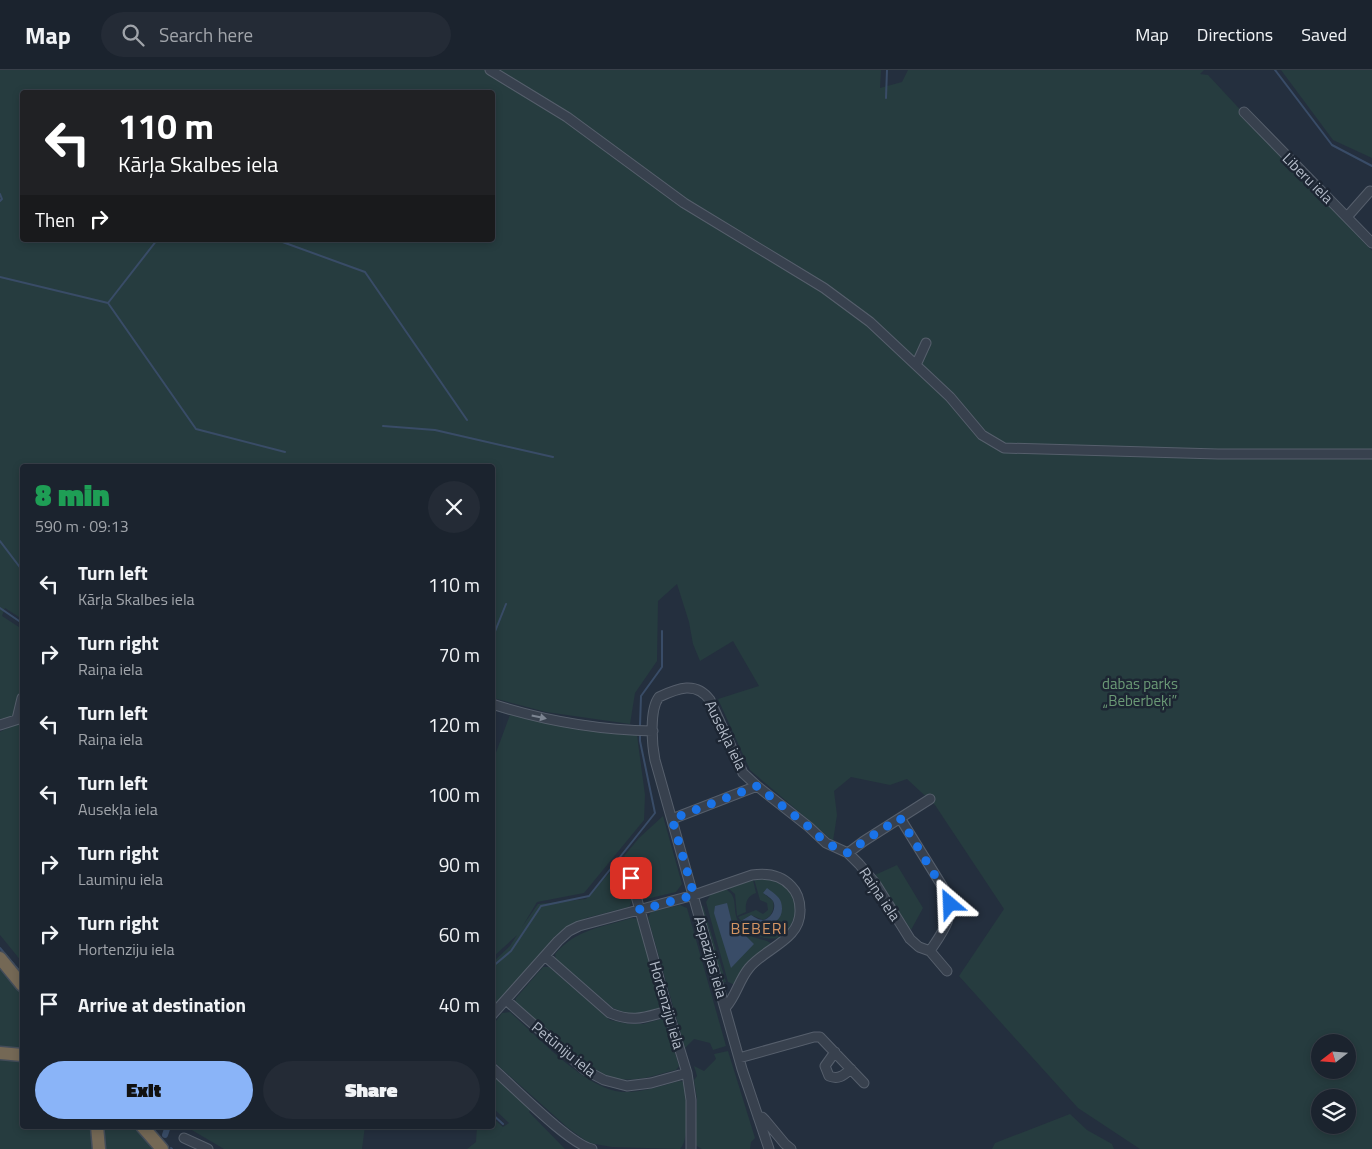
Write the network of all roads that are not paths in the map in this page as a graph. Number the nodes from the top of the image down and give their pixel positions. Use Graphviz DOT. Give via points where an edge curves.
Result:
graph roads {
  1 [pos="490,70"];
  2 [pos="1244,112"];
  3 [pos="1370,191"];
  4 [pos="1347,218"];
  5 [pos="1372,243"];
  6 [pos="926,343"];
  7 [pos="916,365"];
  8 [pos="1372,454"];
  9 [pos="495,705"];
  10 [pos="20,719"];
  11 [pos="0,725"];
  12 [pos="653,731"];
  13 [pos="757,786"];
  14 [pos="930,799"];
  15 [pos="900,818"];
  16 [pos="672,819"];
  17 [pos="848,853"];
  18 [pos="621,866"];
  19 [pos="694,895"];
  20 [pos="640,910"];
  21 [pos="930,951"];
  22 [pos="545,956"];
  23 [pos="0,958"];
  24 [pos="948,971"];
  25 [pos="20,983"];
  26 [pos="506,1000"];
  27 [pos="726,1007"];
  28 [pos="668,1011"];
  29 [pos="495,1012"];
  30 [pos="835,1052"];
  31 [pos="0,1053"];
  32 [pos="20,1054"];
  33 [pos="739,1058"];
  34 [pos="851,1069"];
  35 [pos="495,1071"];
  36 [pos="687,1073"];
  37 [pos="864,1083"];
  38 [pos="758,1117"];
  39 [pos="97,1129"];
  40 [pos="145,1129"];
  41 [pos="184,1138"];
  42 [pos="99,1149"];
  43 [pos="162,1149"];
  44 [pos="208,1149"];
  45 [pos="592,1149"];
  46 [pos="691,1149"];
  47 [pos="769,1149"];
  48 [pos="791,1149"];
  1 -- 7 [label="street" via="567,117 684,203 824,288 870,322"];
  2 -- 4 [label="street, Liberu iela"];
  3 -- 4 [label="street"];
  4 -- 5 [label="street, Liberu iela"];
  6 -- 7 [label="street"];
  7 -- 8 [label="street" via="950,397 982,435 1004,448 1218,454"];
  9 -- 12 [label="street, one-way" via="583,726"];
  10 -- 11 [label="street"];
  12 -- 13 [label="street, Ausekļa iela" via="654,707 659,697 686,688 704,692 744,773"];
  12 -- 16 [label="street, Ausekļa iela" via="655,760"];
  13 -- 16 [label="street"];
  13 -- 17 [label="street, Raiņa iela" via="826,843"];
  14 -- 15 [label="street"];
  15 -- 17 [label="street"];
  15 -- 21 [label="street" via="950,904 948,923"];
  16 -- 19 [label="street, Ausekļa iela"];
  17 -- 21 [label="street, Raiņa iela" via="875,883 910,939"];
  18 -- 20 [label="street, Hortenziju iela" via="631,878"];
  19 -- 20 [label="street"];
  19 -- 27 [label="street, Aspazijas iela"];
  19 -- 27 [label="street, Aspazijas iela" via="770,874 786,882 799,899 798,926 750,967"];
  20 -- 22 [label="street" via="579,926 569,931"];
  20 -- 28 [label="street, Hortenziju iela"];
  21 -- 24 [label="street, Raiņa iela"];
  22 -- 26 [label="street"];
  22 -- 28 [label="street" via="610,1013 634,1020"];
  23 -- 25 [label="highway"];
  26 -- 29 [label="street"];
  26 -- 36 [label="street, Petūniju iela" via="585,1070 604,1080 627,1086"];
  27 -- 33 [label="street, Aspazijas iela"];
  28 -- 36 [label="street, Hortenziju iela"];
  30 -- 33 [label="street" via="820,1037 814,1037"];
  30 -- 34 [label="street"];
  30 -- 34 [label="street" via="825,1066 829,1076 835,1079"];
  31 -- 32 [label="highway"];
  33 -- 38 [label="street, Aspazijas iela"];
  34 -- 37 [label="street"];
  35 -- 45 [label="street" via="565,1132"];
  36 -- 46 [label="street, Hortenziju iela" via="691,1100"];
  38 -- 47 [label="street, Aspazijas iela"];
  38 -- 48 [label="street" via="762,1117"];
  39 -- 42 [label="highway"];
  40 -- 43 [label="highway"];
  41 -- 44 [label="street"];
}
